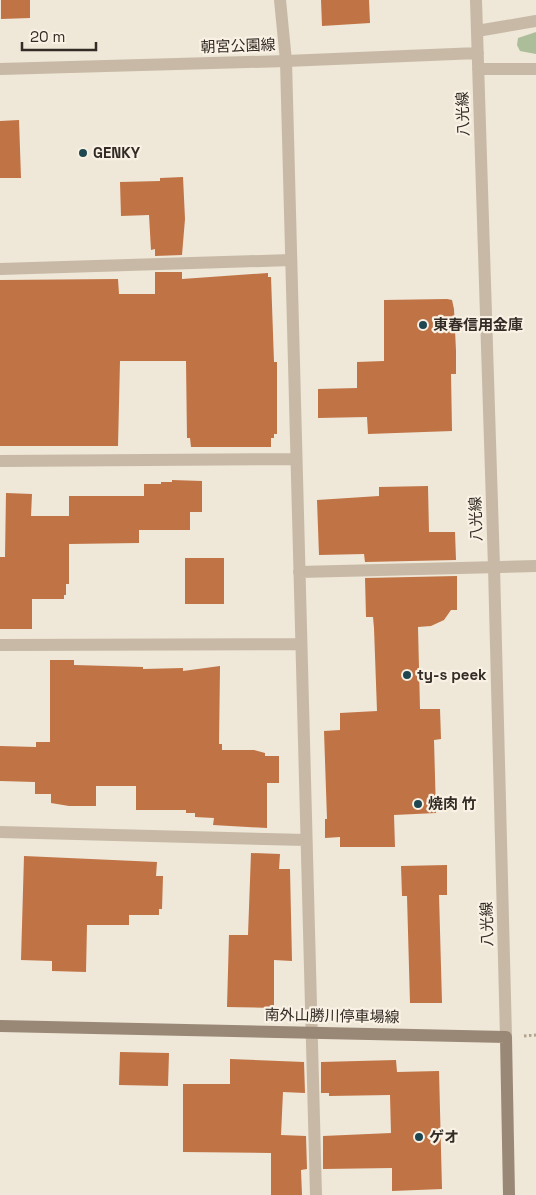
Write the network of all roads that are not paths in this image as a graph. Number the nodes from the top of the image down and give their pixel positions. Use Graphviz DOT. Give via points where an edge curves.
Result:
graph roads {
  1 [pos="280,0"];
  2 [pos="476,0"];
  3 [pos="536,21"];
  4 [pos="477,31"];
  5 [pos="478,52"];
  6 [pos="286,61"];
  7 [pos="0,69"];
  8 [pos="478,69"];
  9 [pos="536,69"];
  10 [pos="291,260"];
  11 [pos="0,269"];
  12 [pos="296,459"];
  13 [pos="0,461"];
  14 [pos="536,566"];
  15 [pos="494,567"];
  16 [pos="299,572"];
  17 [pos="301,644"];
  18 [pos="0,645"];
  19 [pos="0,832"];
  20 [pos="306,840"];
  21 [pos="0,1026"];
  22 [pos="311,1032"];
  23 [pos="506,1037"];
  24 [pos="316,1195"];
  25 [pos="509,1195"];
  1 -- 6 [label="street"];
  2 -- 4 [label="street, 八光線"];
  3 -- 4 [label="street"];
  4 -- 5 [label="street, 八光線"];
  5 -- 6 [label="street, 朝宮公園線"];
  5 -- 8 [label="street, 八光線"];
  6 -- 7 [label="street, 朝宮公園線"];
  6 -- 10 [label="street"];
  8 -- 9 [label="street"];
  8 -- 15 [label="street, 八光線"];
  10 -- 11 [label="street"];
  10 -- 12 [label="street"];
  12 -- 13 [label="street"];
  12 -- 16 [label="street"];
  14 -- 15 [label="street"];
  15 -- 16 [label="street"];
  15 -- 23 [label="street, 八光線"];
  16 -- 17 [label="street"];
  17 -- 18 [label="street"];
  17 -- 20 [label="street"];
  19 -- 20 [label="street"];
  20 -- 22 [label="street"];
  21 -- 22 [label="main road, 南外山勝川停車場線"];
  22 -- 23 [label="main road, 南外山勝川停車場線"];
  22 -- 24 [label="street"];
  23 -- 25 [label="main road"];
}
